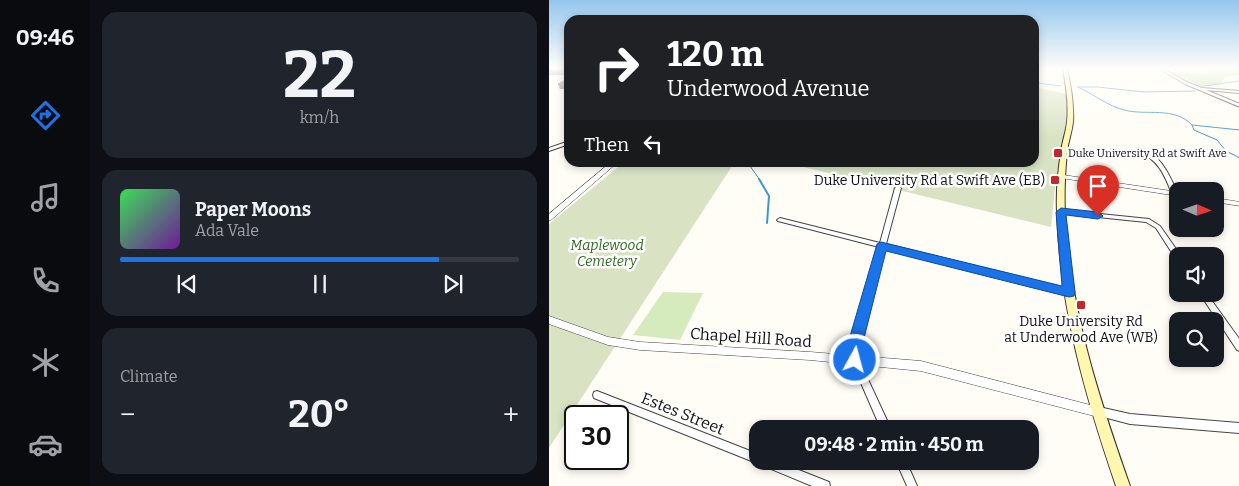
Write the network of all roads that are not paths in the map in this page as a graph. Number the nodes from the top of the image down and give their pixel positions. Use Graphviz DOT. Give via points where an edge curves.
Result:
graph roads {
  1 [pos="1069,92"];
  2 [pos="1204,92"];
  3 [pos="1239,106"];
  4 [pos="564,144"];
  5 [pos="1139,149"];
  6 [pos="549,150"];
  7 [pos="609,167"];
  8 [pos="1063,177"];
  9 [pos="1171,182"];
  10 [pos="899,188"];
  11 [pos="1169,193"];
  12 [pos="1224,202"];
  13 [pos="1239,204"];
  14 [pos="1061,212"];
  15 [pos="549,218"];
  16 [pos="780,220"];
  17 [pos="881,246"];
  18 [pos="1171,247"];
  19 [pos="1069,292"];
  20 [pos="1208,302"];
  21 [pos="549,320"];
  22 [pos="1239,348"];
  23 [pos="855,360"];
  24 [pos="597,395"];
  25 [pos="1098,412"];
  26 [pos="882,420"];
  27 [pos="1239,428"];
  28 [pos="749,455"];
  29 [pos="785,470"];
  30 [pos="905,470"];
  31 [pos="825,486"];
  32 [pos="912,486"];
  33 [pos="1123,486"];
  1 -- 8 [label="main road" via="1070,120"];
  2 -- 3 [label="street"];
  4 -- 6 [label="street"];
  5 -- 9 [label="street" via="1160,162"];
  7 -- 15 [label="street"];
  8 -- 11 [label="street"];
  8 -- 14 [label="main road"];
  10 -- 17 [label="street"];
  12 -- 13 [label="street"];
  14 -- 18 [label="street" via="1147,220 1154,224"];
  14 -- 19 [label="main road"];
  16 -- 17 [label="street"];
  17 -- 19 [label="street"];
  17 -- 23 [label="street" via="854,350"];
  19 -- 25 [label="main road" via="1079,347"];
  20 -- 22 [label="street"];
  21 -- 23 [label="street, Chapel Hill Road" via="608,341 640,346"];
  23 -- 25 [label="street, Chapel Hill Road" via="943,371"];
  23 -- 26 [label="street"];
  24 -- 28 [label="street, Estes Street"];
  25 -- 27 [label="street" via="1130,419"];
  25 -- 33 [label="main road"];
  29 -- 31 [label="street"];
  30 -- 32 [label="street"];
}
